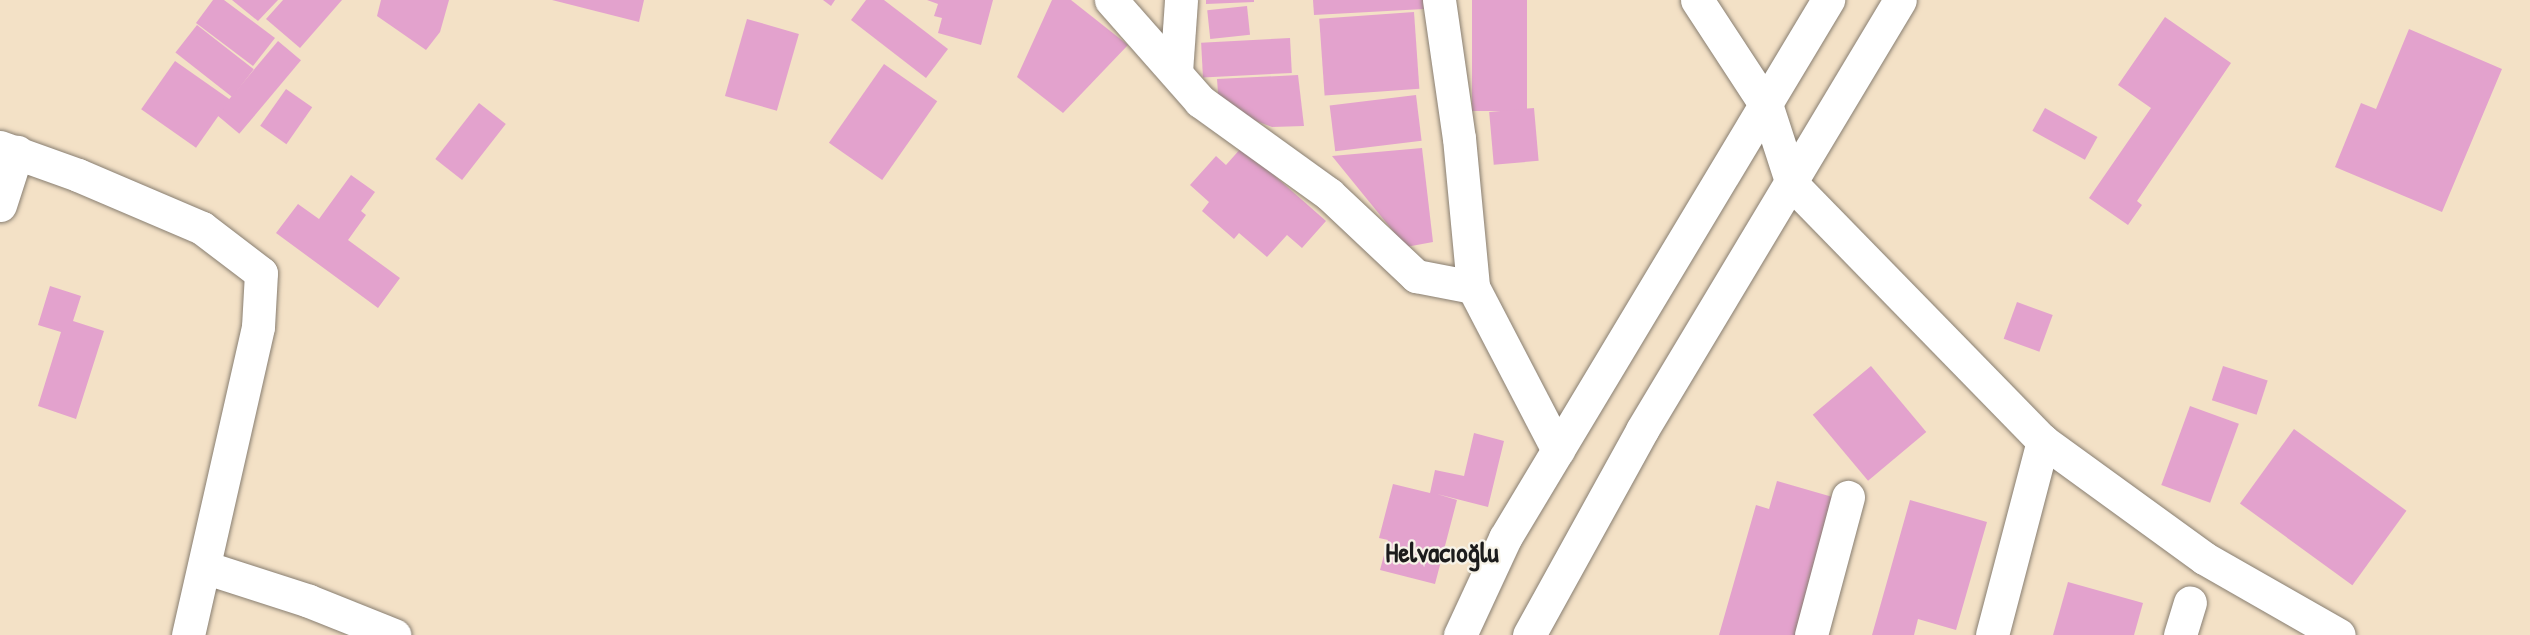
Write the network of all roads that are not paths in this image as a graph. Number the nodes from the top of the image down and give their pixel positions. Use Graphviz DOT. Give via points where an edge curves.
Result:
graph roads {
  1 [pos="1112,0"];
  2 [pos="1181,0"];
  3 [pos="1439,0"];
  4 [pos="1697,0"];
  5 [pos="1828,0"];
  6 [pos="1900,0"];
  7 [pos="1176,72"];
  8 [pos="1767,107"];
  9 [pos="9,150"];
  10 [pos="1792,184"];
  11 [pos="0,205"];
  12 [pos="1473,287"];
  13 [pos="2043,441"];
  14 [pos="1558,450"];
  15 [pos="1848,497"];
  16 [pos="204,567"];
  17 [pos="2190,602"];
  18 [pos="188,635"];
  19 [pos="394,635"];
  20 [pos="1460,635"];
  21 [pos="1529,635"];
  22 [pos="1811,635"];
  23 [pos="1992,635"];
  24 [pos="2180,635"];
  25 [pos="2339,635"];
  1 -- 7 [label="street"];
  2 -- 7 [label="street"];
  3 -- 12 [label="street" via="1459,138"];
  4 -- 8 [label="street"];
  5 -- 8 [label="street"];
  6 -- 10 [label="street"];
  7 -- 12 [label="street" via="1200,101 1329,194 1416,276"];
  8 -- 10 [label="street"];
  8 -- 14 [label="street"];
  9 -- 11 [label="street"];
  9 -- 16 [label="street" via="202,228 261,273 258,327"];
  10 -- 13 [label="street"];
  10 -- 21 [label="street" via="1642,430"];
  12 -- 14 [label="street"];
  13 -- 23 [label="street"];
  13 -- 25 [label="street" via="2204,558"];
  14 -- 20 [label="street" via="1505,538"];
  15 -- 22 [label="street"];
  16 -- 18 [label="street"];
  16 -- 19 [label="street" via="309,601"];
  17 -- 24 [label="street"];
}
